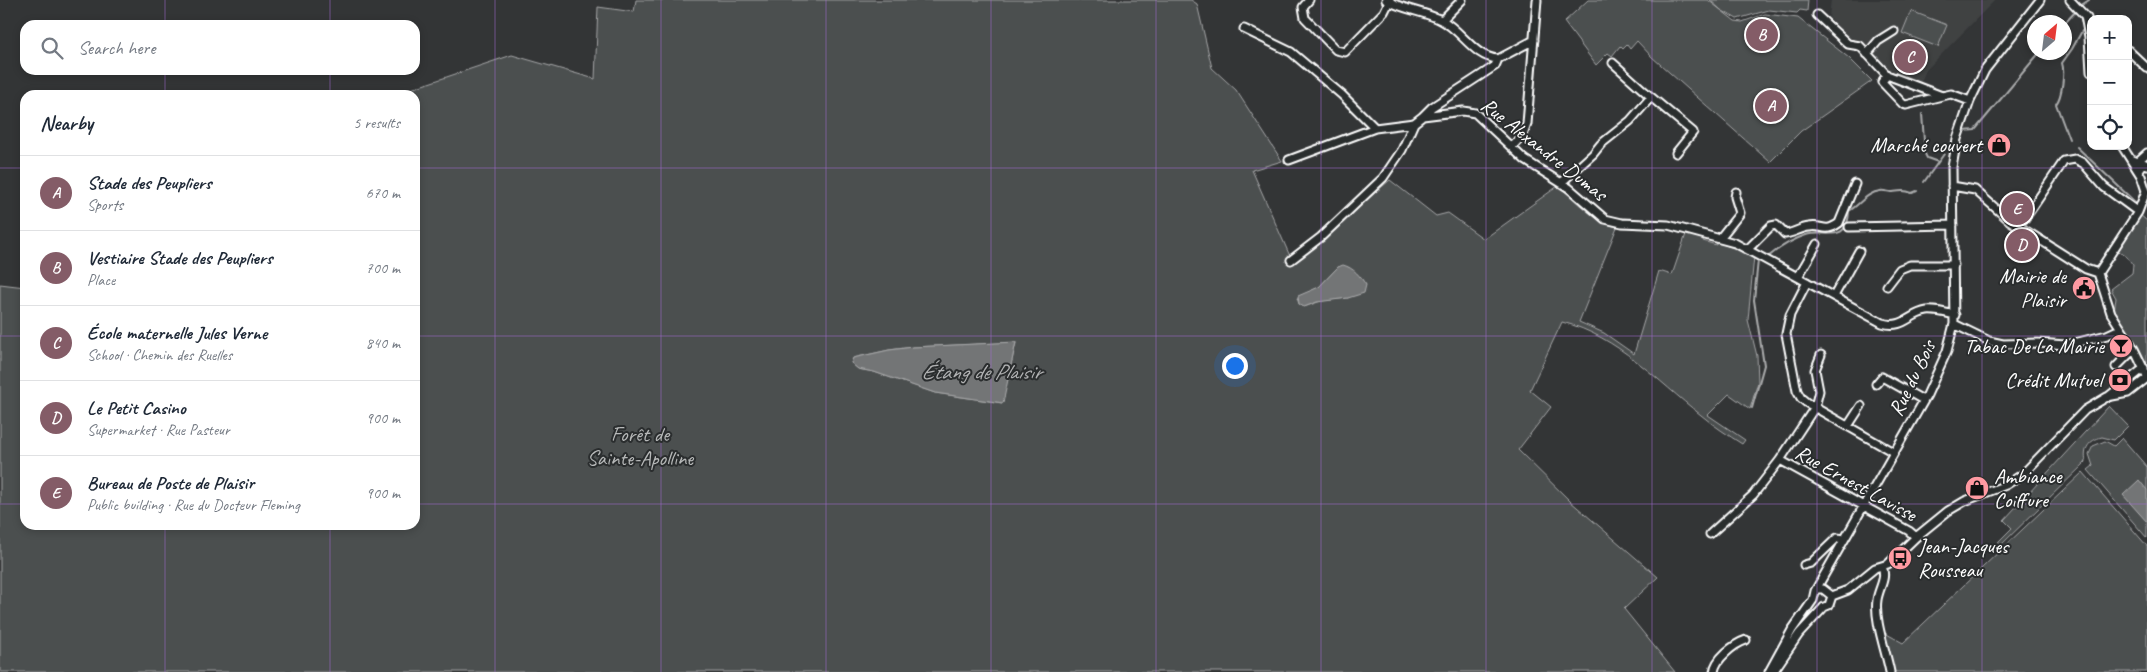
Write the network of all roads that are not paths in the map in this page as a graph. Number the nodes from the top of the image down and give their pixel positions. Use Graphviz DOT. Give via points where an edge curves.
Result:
graph roads {
  1 [pos="1310,0"];
  2 [pos="1462,0"];
  3 [pos="1537,0"];
  4 [pos="2040,0"];
  5 [pos="2070,0"];
  6 [pos="1389,1"];
  7 [pos="1817,14"];
  8 [pos="2085,16"];
  9 [pos="1442,20"];
  10 [pos="1244,29"];
  11 [pos="1894,31"];
  12 [pos="1534,40"];
  13 [pos="1867,54"];
  14 [pos="2132,54"];
  15 [pos="1498,59"];
  16 [pos="2091,60"];
  17 [pos="1613,63"];
  18 [pos="2147,68"];
  19 [pos="1887,75"];
  20 [pos="1651,96"];
  21 [pos="1942,96"];
  22 [pos="1970,101"];
  23 [pos="1423,116"];
  24 [pos="1414,123"];
  25 [pos="1375,128"];
  26 [pos="1512,147"];
  27 [pos="2125,150"];
  28 [pos="1676,153"];
  29 [pos="2147,153"];
  30 [pos="1289,160"];
  31 [pos="2132,160"];
  32 [pos="2147,165"];
  33 [pos="2138,170"];
  34 [pos="1561,183"];
  35 [pos="1855,184"];
  36 [pos="1952,186"];
  37 [pos="1736,192"];
  38 [pos="2138,212"];
  39 [pos="1953,225"];
  40 [pos="2018,225"];
  41 [pos="1849,227"];
  42 [pos="1720,238"];
  43 [pos="1817,244"];
  44 [pos="1748,249"];
  45 [pos="1859,251"];
  46 [pos="1291,260"];
  47 [pos="1954,265"];
  48 [pos="2098,273"];
  49 [pos="1798,277"];
  50 [pos="1807,282"];
  51 [pos="1887,286"];
  52 [pos="1834,296"];
  53 [pos="1955,315"];
  54 [pos="1954,324"];
  55 [pos="2120,329"];
  56 [pos="2134,349"];
  57 [pos="1821,355"];
  58 [pos="2116,367"];
  59 [pos="2144,368"];
  60 [pos="2147,377"];
  61 [pos="1876,384"];
  62 [pos="2107,397"];
  63 [pos="1923,400"];
  64 [pos="1861,406"];
  65 [pos="1815,407"];
  66 [pos="1848,426"];
  67 [pos="1893,452"];
  68 [pos="1780,460"];
  69 [pos="1863,508"];
  70 [pos="1710,534"];
  71 [pos="1916,537"];
  72 [pos="1844,539"];
  73 [pos="1804,565"];
  74 [pos="1882,566"];
  75 [pos="1823,578"];
  76 [pos="1818,589"];
  77 [pos="1829,594"];
  78 [pos="1813,600"];
  79 [pos="1824,607"];
  80 [pos="1746,640"];
  81 [pos="1714,672"];
  82 [pos="1769,672"];
  83 [pos="1773,672"];
  84 [pos="1890,672"];
  1 -- 6 [label="street" via="1303,7 1305,18 1336,50 1345,52 1384,12"];
  2 -- 9 [label="street"];
  3 -- 12 [label="street"];
  4 -- 22 [label="street, Rue du Bois" via="1993,58"];
  5 -- 8 [label="street"];
  6 -- 9 [label="street" via="1399,8"];
  7 -- 13 [label="street" via="1848,44 1860,46"];
  8 -- 16 [label="street"];
  9 -- 15 [label="street" via="1480,53"];
  10 -- 25 [label="street" via="1292,52"];
  11 -- 13 [label="street" via="1878,41"];
  12 -- 15 [label="street"];
  12 -- 26 [label="street" via="1527,124 1523,135"];
  13 -- 19 [label="street"];
  14 -- 18 [label="street"];
  15 -- 23 [label="street" via="1495,66 1432,106"];
  17 -- 20 [label="street"];
  19 -- 21 [label="street"];
  19 -- 21 [label="street" via="1882,82 1903,104"];
  20 -- 28 [label="street" via="1693,132"];
  20 -- 34 [label="street" via="1630,121"];
  21 -- 22 [label="street" via="1952,94"];
  22 -- 36 [label="street, Rue du Bois" via="1954,152"];
  23 -- 24 [label="street"];
  23 -- 26 [label="street, Rue Alexandre Dumas" via="1463,111 1475,114"];
  24 -- 25 [label="street"];
  24 -- 46 [label="street" via="1402,150 1383,178 1321,237"];
  25 -- 30 [label="street"];
  26 -- 34 [label="street, Rue Alexandre Dumas" via="1525,160"];
  27 -- 31 [label="street"];
  29 -- 31 [label="street" via="2138,162"];
  31 -- 33 [label="street"];
  32 -- 33 [label="street" via="2143,163"];
  33 -- 38 [label="street" via="2146,191"];
  34 -- 42 [label="street, Rue Alexandre Dumas" via="1605,219 1668,225"];
  35 -- 44 [label="street" via="1839,223 1827,230 1811,226 1785,234 1776,225 1771,226"];
  36 -- 39 [label="street, Rue du Bois"];
  36 -- 40 [label="street" via="1975,190"];
  37 -- 42 [label="street" via="1740,213"];
  38 -- 40 [label="street" via="2104,187 2083,163 2075,159 2064,161"];
  38 -- 48 [label="street"];
  39 -- 41 [label="street"];
  39 -- 47 [label="street, Rue du Bois"];
  40 -- 48 [label="street" via="2086,269"];
  42 -- 44 [label="street, Rue Alexandre Dumas"];
  43 -- 49 [label="street"];
  44 -- 49 [label="street, Rue Alexandre Dumas"];
  45 -- 52 [label="street"];
  47 -- 51 [label="street" via="1900,269"];
  47 -- 53 [label="street, Rue du Bois"];
  48 -- 55 [label="street" via="2111,313"];
  49 -- 50 [label="street, Rue Alexandre Dumas"];
  50 -- 52 [label="street, Rue Alexandre Dumas"];
  50 -- 65 [label="street" via="1790,315 1786,334 1797,391 1801,398"];
  52 -- 53 [label="street, Rue Alexandre Dumas" via="1889,325 1900,324 1926,311"];
  53 -- 54 [label="street, Rue du Bois"];
  54 -- 55 [label="street" via="1989,341 2003,344 2066,346"];
  54 -- 63 [label="street, Rue du Bois" via="1941,367"];
  55 -- 56 [label="street"];
  56 -- 58 [label="street"];
  56 -- 59 [label="street"];
  57 -- 65 [label="street" via="1816,370 1819,391"];
  59 -- 60 [label="street"];
  59 -- 62 [label="street"];
  60 -- 62 [label="street" via="2128,393"];
  61 -- 63 [label="street" via="1882,377"];
  62 -- 71 [label="street" via="2085,410 2023,474 1965,500"];
  63 -- 67 [label="street, Rue du Bois"];
  64 -- 66 [label="street"];
  65 -- 66 [label="street"];
  65 -- 68 [label="street"];
  66 -- 67 [label="street"];
  67 -- 69 [label="street, Rue du Bois"];
  68 -- 69 [label="street, Rue Ernest Lavisse"];
  68 -- 70 [label="street" via="1753,496"];
  69 -- 71 [label="street, Rue Ernest Lavisse"];
  69 -- 72 [label="street, Rue du Bois"];
  71 -- 74 [label="street" via="1899,555"];
  72 -- 73 [label="street, Rue du Bois" via="1837,538 1811,563"];
  72 -- 75 [label="street, Rue du Bois"];
  74 -- 77 [label="street" via="1848,590"];
  74 -- 84 [label="street" via="1884,577 1876,612"];
  75 -- 76 [label="street, Rue du Bois"];
  75 -- 77 [label="street"];
  76 -- 77 [label="street"];
  76 -- 78 [label="street"];
  77 -- 79 [label="street" via="1831,602"];
  78 -- 79 [label="street"];
  78 -- 82 [label="street"];
  79 -- 83 [label="street" via="1799,634"];
  80 -- 81 [label="street" via="1737,643 1717,662"];
}
